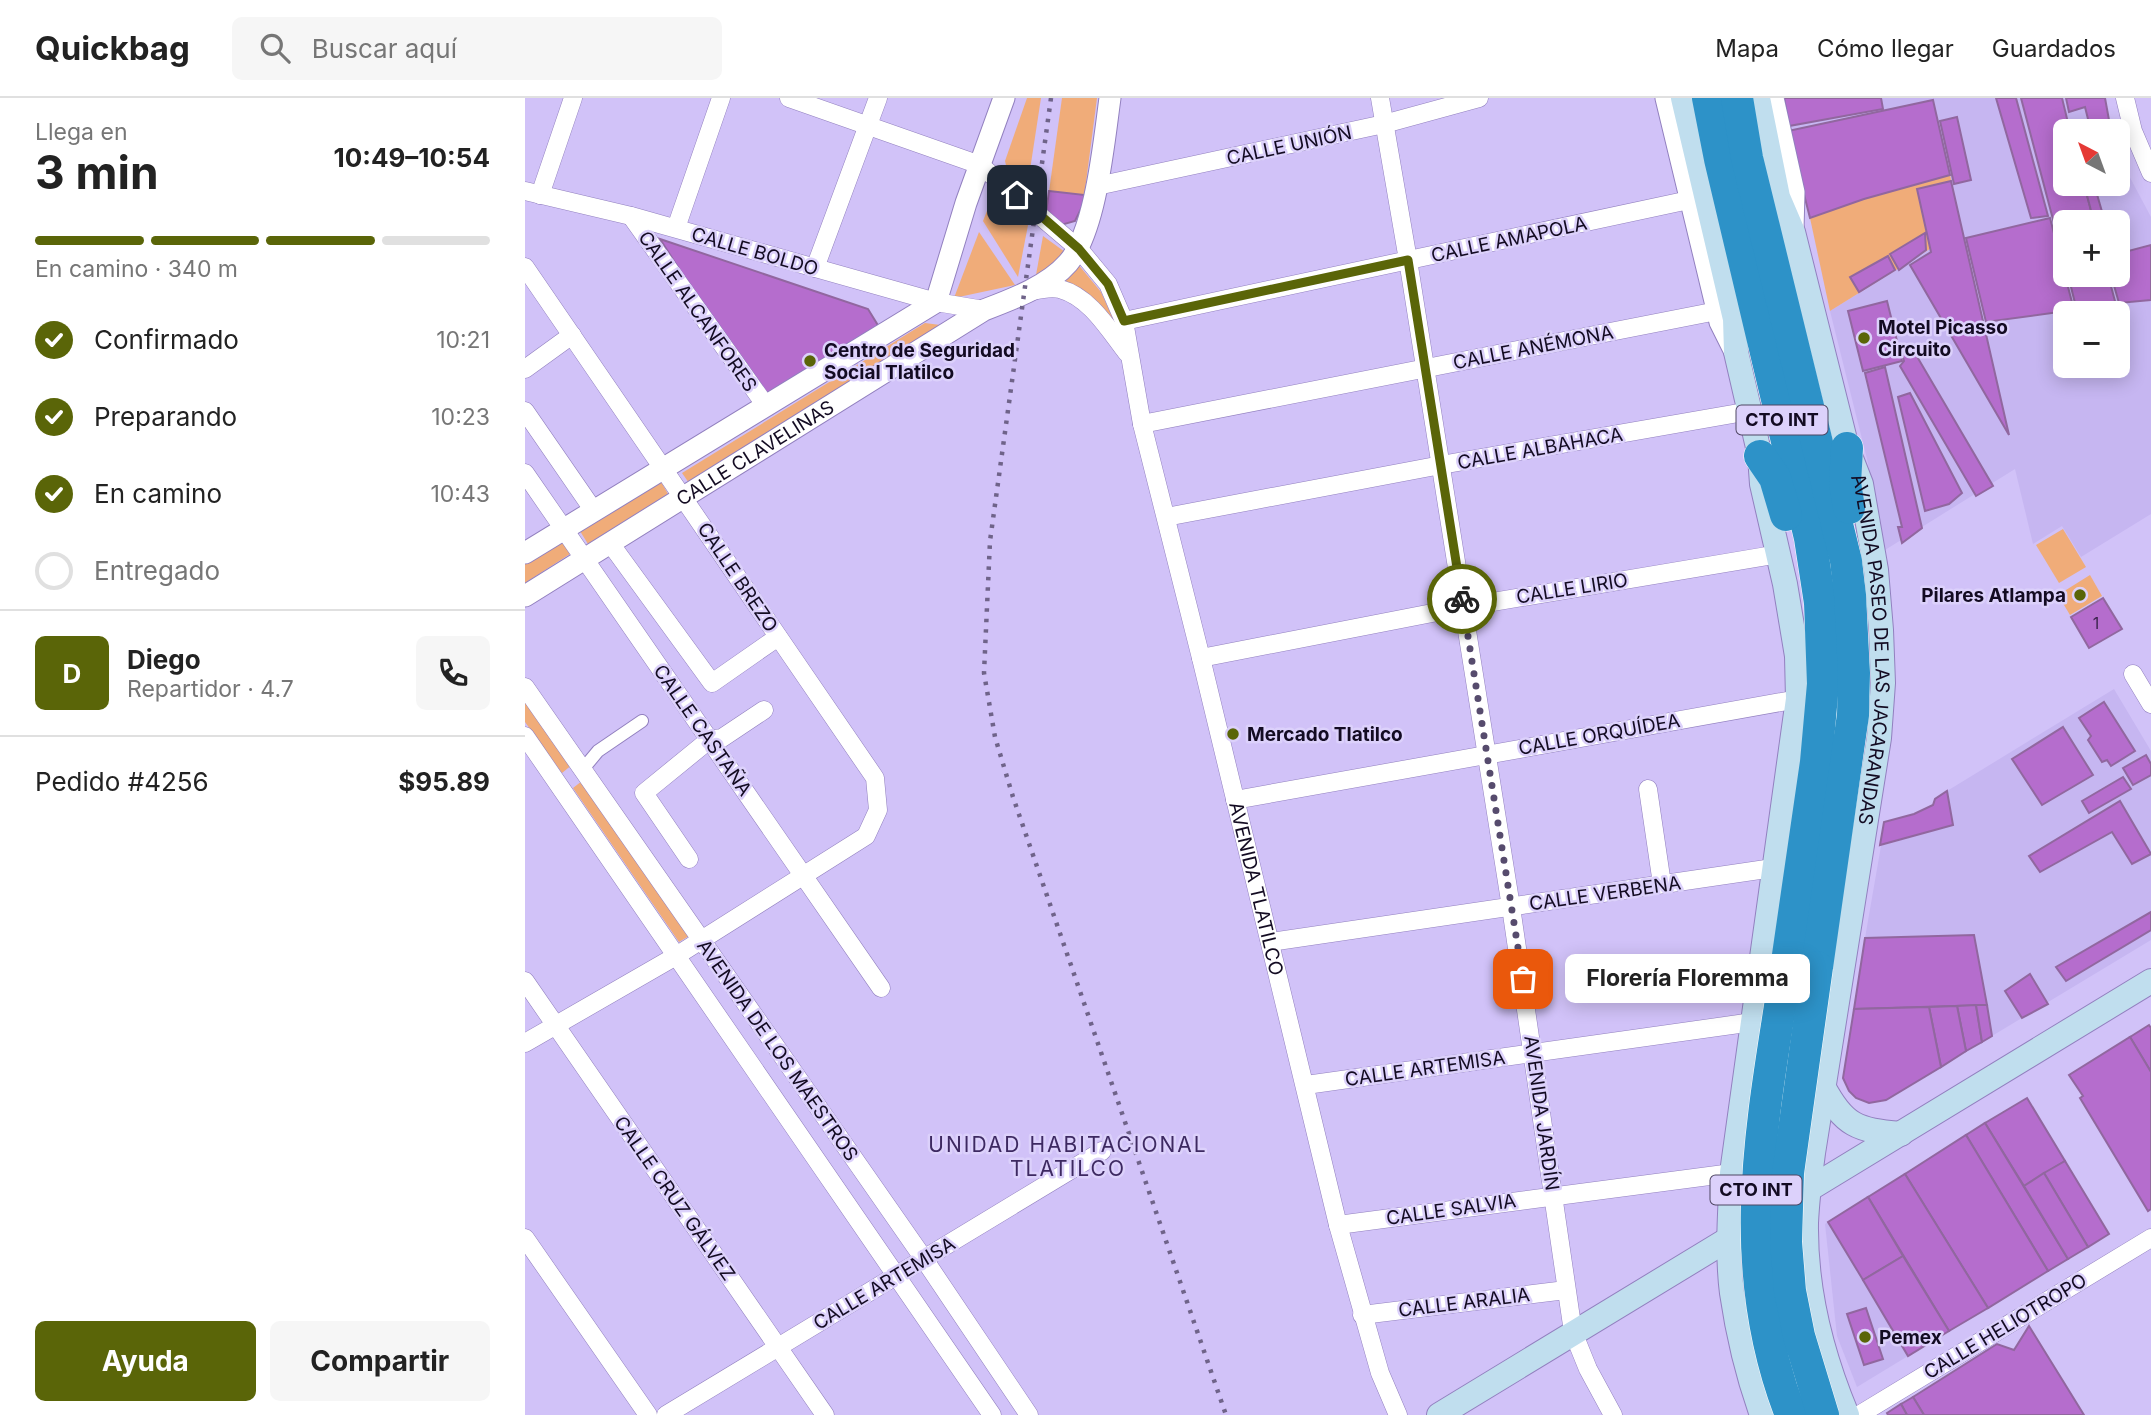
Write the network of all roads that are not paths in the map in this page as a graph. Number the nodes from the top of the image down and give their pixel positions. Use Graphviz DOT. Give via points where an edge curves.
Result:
graph roads {
  1 [pos="573,98"];
  2 [pos="720,98"];
  3 [pos="789,98"];
  4 [pos="878,98"];
  5 [pos="1005,98"];
  6 [pos="1110,98"];
  7 [pos="1380,98"];
  8 [pos="1479,98"];
  9 [pos="1666,98"];
  10 [pos="1683,98"];
  11 [pos="1708,98"];
  12 [pos="1737,98"];
  13 [pos="1758,98"];
  14 [pos="1773,98"];
  15 [pos="2125,98"];
  16 [pos="1384,124"];
  17 [pos="868,127"];
  18 [pos="980,165"];
  19 [pos="2151,173"];
  20 [pos="1097,186"];
  21 [pos="532,193"];
  22 [pos="1689,200"];
  23 [pos="631,216"];
  24 [pos="675,228"];
  25 [pos="1793,232"];
  26 [pos="1079,249"];
  27 [pos="1408,260"];
  28 [pos="525,267"];
  29 [pos="815,268"];
  30 [pos="1025,292"];
  31 [pos="936,302"];
  32 [pos="984,310"];
  33 [pos="1726,315"];
  34 [pos="1124,321"];
  35 [pos="572,335"];
  36 [pos="1130,358"];
  37 [pos="1425,368"];
  38 [pos="525,369"];
  39 [pos="765,406"];
  40 [pos="525,411"];
  41 [pos="1750,411"];
  42 [pos="1142,424"];
  43 [pos="1847,448"];
  44 [pos="1760,456"];
  45 [pos="1441,465"];
  46 [pos="664,469"];
  47 [pos="525,473"];
  48 [pos="684,498"];
  49 [pos="594,511"];
  50 [pos="1166,517"];
  51 [pos="565,529"];
  52 [pos="610,543"];
  53 [pos="525,553"];
  54 [pos="1779,554"];
  55 [pos="586,558"];
  56 [pos="1831,566"];
  57 [pos="525,596"];
  58 [pos="1464,607"];
  59 [pos="778,636"];
  60 [pos="1201,658"];
  61 [pos="2133,674"];
  62 [pos="525,687"];
  63 [pos="1798,699"];
  64 [pos="2151,704"];
  65 [pos="764,710"];
  66 [pos="642,721"];
  67 [pos="525,736"];
  68 [pos="709,740"];
  69 [pos="1487,753"];
  70 [pos="583,769"];
  71 [pos="559,786"];
  72 [pos="1648,789"];
  73 [pos="1235,800"];
  74 [pos="689,859"];
  75 [pos="1773,868"];
  76 [pos="804,875"];
  77 [pos="1661,884"];
  78 [pos="1511,906"];
  79 [pos="701,940"];
  80 [pos="1270,942"];
  81 [pos="676,956"];
  82 [pos="1802,964"];
  83 [pos="525,981"];
  84 [pos="2151,981"];
  85 [pos="1758,986"];
  86 [pos="881,988"];
  87 [pos="1838,998"];
  88 [pos="1753,1022"];
  89 [pos="555,1025"];
  90 [pos="525,1043"];
  91 [pos="1534,1052"];
  92 [pos="1306,1085"];
  93 [pos="1823,1086"];
  94 [pos="819,1107"];
  95 [pos="792,1125"];
  96 [pos="1901,1134"];
  97 [pos="1102,1151"];
  98 [pos="1732,1173"];
  99 [pos="1809,1189"];
  100 [pos="1553,1195"];
  101 [pos="1338,1225"];
  102 [pos="525,1238"];
  103 [pos="1729,1238"];
  104 [pos="2151,1238"];
  105 [pos="924,1259"];
  106 [pos="895,1276"];
  107 [pos="1566,1290"];
  108 [pos="1362,1315"];
  109 [pos="1573,1332"];
  110 [pos="779,1347"];
  111 [pos="1025,1414"];
  112 [pos="648,1415"];
  113 [pos="666,1415"];
  114 [pos="825,1415"];
  115 [pos="992,1415"];
  116 [pos="1398,1415"];
  117 [pos="1439,1415"];
  118 [pos="1613,1415"];
  119 [pos="1762,1415"];
  120 [pos="1791,1415"];
  121 [pos="1823,1415"];
  122 [pos="1847,1415"];
  123 [pos="1859,1415"];
  1 -- 21 [label="street"];
  2 -- 24 [label="street"];
  3 -- 17 [label="street"];
  4 -- 17 [label="street"];
  5 -- 18 [label="street"];
  6 -- 20 [label="street"];
  7 -- 16 [label="street, AVENIDA JARDÍN"];
  8 -- 16 [label="street, CALLE UNIÓN"];
  9 -- 22 [label="street"];
  10 -- 33 [label="main road, CTO INT"];
  11 -- 56 [label="highway, CTO INT"];
  12 -- 56 [label="highway, CTO INT"];
  13 -- 25 [label="main road, AVENIDA PASEO DE LAS JACARANDAS / CTO INT" via="1778,197"];
  14 -- 25 [label="street" via="1794,192"];
  15 -- 19 [label="street"];
  16 -- 20 [label="street, CALLE UNIÓN"];
  16 -- 27 [label="street, AVENIDA JARDÍN"];
  17 -- 18 [label="street"];
  17 -- 29 [label="street"];
  18 -- 26 [label="street, AVENIDA TLATILCO"];
  18 -- 31 [label="street"];
  20 -- 26 [label="street"];
  21 -- 23 [label="street, CALLE BOLDO"];
  22 -- 27 [label="street, CALLE AMAPOLA"];
  22 -- 33 [label="street"];
  23 -- 24 [label="street, CALLE BOLDO"];
  23 -- 39 [label="street, CALLE ALCANFORES"];
  24 -- 29 [label="street, CALLE BOLDO"];
  25 -- 43 [label="main road, AVENIDA PASEO DE LAS JACARANDAS / CTO INT"];
  26 -- 30 [label="street" via="1067,265"];
  26 -- 34 [label="street, AVENIDA TLATILCO" via="1108,284"];
  27 -- 34 [label="street, CALLE AMAPOLA"];
  27 -- 37 [label="street, AVENIDA JARDÍN"];
  28 -- 35 [label="street, CALLE BREZO"];
  29 -- 31 [label="street, CALLE BOLDO"];
  30 -- 32 [label="street, CALLE CLAVELINAS"];
  30 -- 36 [label="street, AVENIDA TLATILCO" via="1051,288 1078,297"];
  31 -- 32 [label="street, CALLE BOLDO"];
  31 -- 39 [label="street, CALLE CLAVELINAS"];
  32 -- 48 [label="street, CALLE CLAVELINAS"];
  33 -- 37 [label="street, CALLE ANÉMONA"];
  33 -- 41 [label="main road, CTO INT"];
  34 -- 36 [label="street, AVENIDA TLATILCO"];
  35 -- 38 [label="street"];
  35 -- 46 [label="street, CALLE BREZO"];
  36 -- 42 [label="street, AVENIDA TLATILCO"];
  37 -- 42 [label="street, CALLE ANÉMONA"];
  37 -- 45 [label="street, AVENIDA JARDÍN"];
  39 -- 46 [label="street, CALLE CLAVELINAS"];
  40 -- 49 [label="street"];
  41 -- 44 [label="main road, CTO INT"];
  41 -- 45 [label="street, CALLE ALBAHACA"];
  42 -- 50 [label="street, AVENIDA TLATILCO"];
  43 -- 56 [label="highway" via="1845,483 1853,529"];
  43 -- 87 [label="main road, AVENIDA PASEO DE LAS JACARANDAS / CTO INT" via="1861,484 1871,538 1883,683 1879,738"];
  44 -- 54 [label="main road, CTO INT"];
  44 -- 56 [label="highway" via="1775,478 1793,541"];
  45 -- 50 [label="street, CALLE ALBAHACA"];
  45 -- 58 [label="street, AVENIDA JARDÍN"];
  46 -- 48 [label="street, CALLE BREZO"];
  46 -- 49 [label="street, CALLE CLAVELINAS"];
  47 -- 51 [label="street, CALLE CASTAÑA"];
  48 -- 52 [label="street, CALLE CLAVELINAS"];
  48 -- 59 [label="street, CALLE BREZO"];
  49 -- 51 [label="street, CALLE CLAVELINAS"];
  50 -- 60 [label="street, AVENIDA TLATILCO"];
  51 -- 53 [label="street, CALLE CLAVELINAS"];
  51 -- 55 [label="street, CALLE CASTAÑA"];
  52 -- 55 [label="street, CALLE CLAVELINAS"];
  52 -- 59 [label="street" via="712,682"];
  54 -- 58 [label="street, CALLE LIRIO"];
  54 -- 63 [label="main road, CTO INT" via="1797,656"];
  55 -- 57 [label="street, CALLE CLAVELINAS"];
  55 -- 68 [label="street, CALLE CASTAÑA"];
  56 -- 82 [label="highway, CTO INT"];
  58 -- 60 [label="street, CALLE LIRIO"];
  58 -- 69 [label="street, AVENIDA JARDÍN"];
  59 -- 76 [label="street, CALLE BREZO" via="876,778 879,810 866,836"];
  60 -- 73 [label="street, AVENIDA TLATILCO"];
  61 -- 64 [label="street"];
  62 -- 70 [label="street, AVENIDA DE LOS MAESTROS"];
  63 -- 69 [label="street, CALLE ORQUÍDEA"];
  63 -- 75 [label="main road, CTO INT"];
  65 -- 68 [label="street" via="722,738"];
  66 -- 70 [label="street" via="597,751"];
  67 -- 71 [label="street, AVENIDA DE LOS MAESTROS"];
  68 -- 74 [label="street" via="644,793"];
  68 -- 76 [label="street, CALLE CASTAÑA"];
  69 -- 73 [label="street, CALLE ORQUÍDEA"];
  69 -- 78 [label="street, AVENIDA JARDÍN"];
  70 -- 71 [label="street"];
  70 -- 79 [label="street, AVENIDA DE LOS MAESTROS"];
  71 -- 81 [label="street, AVENIDA DE LOS MAESTROS"];
  72 -- 77 [label="street"];
  73 -- 80 [label="street, AVENIDA TLATILCO"];
  75 -- 77 [label="street, CALLE VERBENA"];
  75 -- 85 [label="main road, CTO INT"];
  76 -- 79 [label="street, CALLE BREZO"];
  76 -- 86 [label="street, CALLE CASTAÑA"];
  77 -- 78 [label="street, CALLE VERBENA"];
  78 -- 80 [label="street, CALLE VERBENA"];
  78 -- 91 [label="street, AVENIDA JARDÍN"];
  79 -- 81 [label="street, CALLE BREZO"];
  79 -- 94 [label="street, AVENIDA DE LOS MAESTROS"];
  80 -- 92 [label="street, AVENIDA TLATILCO"];
  81 -- 89 [label="street, CALLE BREZO"];
  81 -- 95 [label="street, AVENIDA DE LOS MAESTROS"];
  82 -- 120 [label="highway, CTO INT, bridge" via="1759,1144 1756,1230 1762,1311"];
  82 -- 121 [label="highway, CTO INT, bridge" via="1786,1232 1799,1336"];
  83 -- 89 [label="street, CALLE CRUZ GÁLVEZ"];
  84 -- 96 [label="main road"];
  85 -- 87 [label="main road"];
  85 -- 88 [label="main road, CTO INT"];
  87 -- 93 [label="main road, AVENIDA PASEO DE LAS JACARANDAS / CTO INT"];
  88 -- 91 [label="street, CALLE ARTEMISA"];
  88 -- 98 [label="main road, CTO INT"];
  89 -- 90 [label="street, CALLE BREZO"];
  89 -- 110 [label="street, CALLE CRUZ GÁLVEZ"];
  91 -- 92 [label="street, CALLE ARTEMISA"];
  91 -- 100 [label="street, AVENIDA JARDÍN"];
  92 -- 101 [label="street, AVENIDA TLATILCO"];
  93 -- 96 [label="main road" via="1834,1107 1852,1123"];
  93 -- 99 [label="main road, AVENIDA PASEO DE LAS JACARANDAS / CTO INT"];
  94 -- 95 [label="street"];
  94 -- 105 [label="street, AVENIDA DE LOS MAESTROS"];
  95 -- 106 [label="street, AVENIDA DE LOS MAESTROS"];
  96 -- 99 [label="main road"];
  97 -- 105 [label="street, CALLE ARTEMISA"];
  98 -- 100 [label="street, CALLE SALVIA"];
  98 -- 103 [label="main road, CTO INT"];
  99 -- 103 [label="main road"];
  99 -- 122 [label="main road, AVENIDA PASEO DE LAS JACARANDAS / CTO INT" via="1810,1295 1825,1357"];
  100 -- 101 [label="street, CALLE SALVIA"];
  100 -- 107 [label="street, AVENIDA JARDÍN"];
  101 -- 108 [label="street, AVENIDA TLATILCO"];
  102 -- 112 [label="street"];
  103 -- 109 [label="main road"];
  103 -- 119 [label="main road, CTO INT" via="1732,1292"];
  104 -- 123 [label="street, CALLE HELIOTROPO"];
  105 -- 106 [label="street, CALLE ARTEMISA"];
  105 -- 111 [label="street, AVENIDA DE LOS MAESTROS"];
  106 -- 110 [label="street, CALLE ARTEMISA"];
  106 -- 115 [label="street, AVENIDA DE LOS MAESTROS"];
  107 -- 108 [label="street, CALLE ARALIA"];
  107 -- 109 [label="street, AVENIDA JARDÍN"];
  108 -- 116 [label="street, AVENIDA TLATILCO"];
  109 -- 117 [label="main road"];
  109 -- 118 [label="street, AVENIDA JARDÍN"];
  110 -- 113 [label="street, CALLE ARTEMISA"];
  110 -- 114 [label="street, CALLE CRUZ GÁLVEZ"];
}
